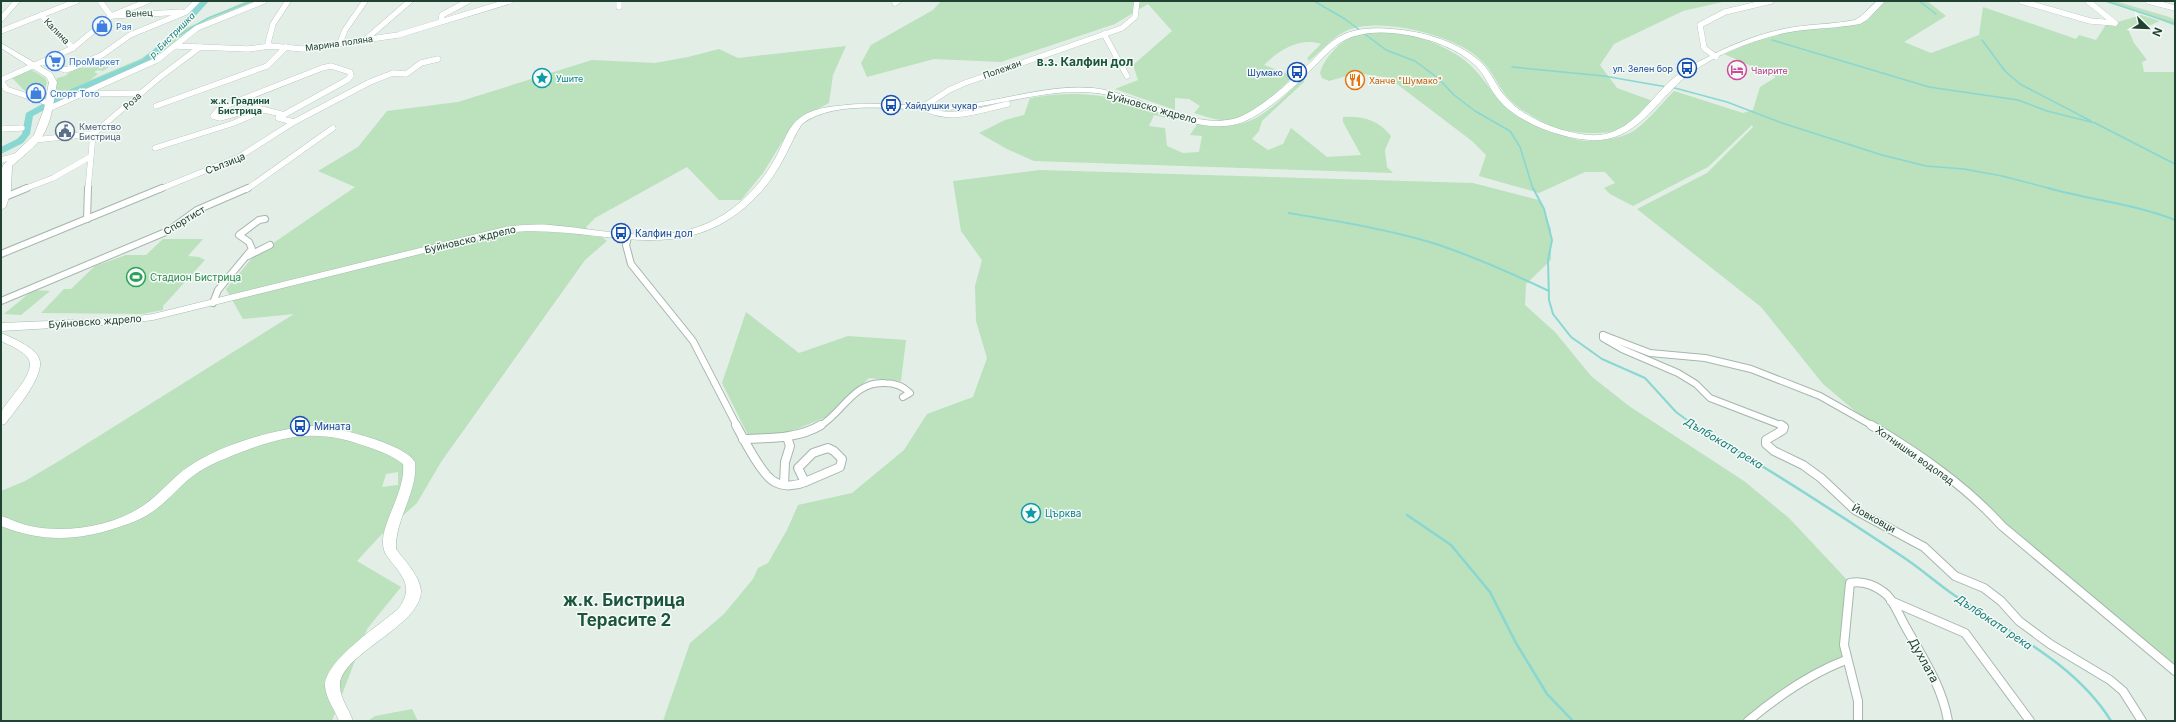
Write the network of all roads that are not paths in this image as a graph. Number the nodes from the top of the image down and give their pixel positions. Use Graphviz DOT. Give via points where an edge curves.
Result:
graph roads {
  1 [pos="17,1"];
  2 [pos="77,1"];
  3 [pos="100,1"];
  4 [pos="148,1"];
  5 [pos="197,1"];
  6 [pos="264,1"];
  7 [pos="288,1"];
  8 [pos="364,1"];
  9 [pos="410,1"];
  10 [pos="468,1"];
  11 [pos="510,1"];
  12 [pos="619,1"];
  13 [pos="1137,1"];
  14 [pos="1771,1"];
  15 [pos="1880,1"];
  16 [pos="2022,1"];
  17 [pos="2088,1"];
  18 [pos="2148,1"];
  19 [pos="619,8"];
  20 [pos="2175,8"];
  21 [pos="186,12"];
  22 [pos="41,15"];
  23 [pos="111,16"];
  24 [pos="1,19"];
  25 [pos="441,21"];
  26 [pos="1,31"];
  27 [pos="1104,34"];
  28 [pos="366,39"];
  29 [pos="340,43"];
  30 [pos="1,46"];
  31 [pos="175,46"];
  32 [pos="270,46"];
  33 [pos="200,47"];
  34 [pos="73,48"];
  35 [pos="286,48"];
  36 [pos="1716,57"];
  37 [pos="438,58"];
  38 [pos="43,62"];
  39 [pos="35,65"];
  40 [pos="1127,76"];
  41 [pos="1,81"];
  42 [pos="3,91"];
  43 [pos="141,93"];
  44 [pos="78,94"];
  45 [pos="1008,104"];
  46 [pos="48,106"];
  47 [pos="156,106"];
  48 [pos="923,107"];
  49 [pos="264,110"];
  50 [pos="281,114"];
  51 [pos="294,122"];
  52 [pos="22,128"];
  53 [pos="333,128"];
  54 [pos="1,129"];
  55 [pos="93,134"];
  56 [pos="34,140"];
  57 [pos="155,148"];
  58 [pos="16,156"];
  59 [pos="90,157"];
  60 [pos="1,160"];
  61 [pos="4,197"];
  62 [pos="1,207"];
  63 [pos="87,219"];
  64 [pos="264,219"];
  65 [pos="628,237"];
  66 [pos="270,244"];
  67 [pos="1,254"];
  68 [pos="248,256"];
  69 [pos="1,301"];
  70 [pos="213,303"];
  71 [pos="1,327"];
  72 [pos="1603,334"];
  73 [pos="1,337"];
  74 [pos="903,397"];
  75 [pos="1,421"];
  76 [pos="787,437"];
  77 [pos="744,439"];
  78 [pos="805,482"];
  79 [pos="784,484"];
  80 [pos="1,521"];
  81 [pos="1891,601"];
  82 [pos="1846,660"];
  83 [pos="2175,671"];
  84 [pos="346,721"];
  85 [pos="1748,721"];
  86 [pos="1858,721"];
  87 [pos="1948,721"];
  88 [pos="2030,721"];
  89 [pos="2142,721"];
  1 -- 24 [label="street"];
  2 -- 22 [label="street"];
  3 -- 23 [label="street, Венец"];
  4 -- 23 [label="street"];
  5 -- 21 [label="street"];
  6 -- 31 [label="street" via="197,28"];
  7 -- 32 [label="street" via="273,24 268,43"];
  8 -- 29 [label="street" via="360,10 345,27"];
  9 -- 28 [label="street"];
  10 -- 25 [label="street, Марина поляна" via="442,15"];
  11 -- 25 [label="street"];
  12 -- 19 [label="street"];
  13 -- 27 [label="street, Полежан" via="1137,15 1131,22"];
  14 -- 36 [label="street" via="1725,12 1700,25 1703,46 1706,52"];
  15 -- 36 [label="street, Буйновско ждрело" via="1857,22 1779,32"];
  16 -- 17 [label="street" via="2090,21 2115,23"];
  18 -- 20 [label="street"];
  21 -- 23 [label="street, Венец"];
  21 -- 38 [label="street" via="130,34 102,55 72,68 65,70"];
  22 -- 26 [label="street"];
  22 -- 34 [label="street, Калина"];
  23 -- 34 [label="street"];
  25 -- 28 [label="street, Марина поляна" via="398,34"];
  27 -- 40 [label="street"];
  27 -- 48 [label="street, Полежан" via="965,82"];
  28 -- 29 [label="street, Марина поляна"];
  29 -- 35 [label="street, Марина поляна" via="303,49"];
  30 -- 39 [label="street"];
  31 -- 33 [label="street, Марина поляна"];
  31 -- 44 [label="street" via="150,64"];
  32 -- 33 [label="street, Марина поляна" via="248,49"];
  32 -- 35 [label="street, Марина поляна"];
  33 -- 43 [label="street, Роза"];
  34 -- 38 [label="street"];
  35 -- 47 [label="street" via="267,66"];
  36 -- 48 [label="street, Буйновско ждрело" via="1687,71 1629,128 1618,134 1600,137 1575,136 1516,110 1505,102 1477,62 1454,49 1400,31 1368,30 1349,34 1338,40 1255,113 1232,122 1206,122 1132,99 1096,91 1037,93 959,107"];
  37 -- 51 [label="street, Сълзица" via="421,63 406,74 393,73 370,82"];
  38 -- 39 [label="street"];
  39 -- 41 [label="street"];
  39 -- 46 [label="street" via="52,78"];
  41 -- 42 [label="street"];
  42 -- 46 [label="street"];
  43 -- 44 [label="street"];
  43 -- 55 [label="street, Роза"];
  44 -- 46 [label="street"];
  45 -- 48 [label="street" via="949,115 928,112"];
  46 -- 56 [label="street"];
  48 -- 65 [label="street, Буйновско ждрело" via="842,107 818,112 795,126 770,173 728,215 715,224 675,236"];
  49 -- 50 [label="street"];
  49 -- 50 [label="street" via="252,108 220,118 213,116 220,108 322,68 331,66 350,72 351,76 347,80"];
  49 -- 57 [label="street" via="234,123"];
  50 -- 51 [label="street" via="278,118"];
  51 -- 63 [label="street, Сълзица" via="248,153"];
  52 -- 54 [label="street"];
  53 -- 69 [label="street, Спортист" via="241,193 197,210 168,231"];
  55 -- 56 [label="street"];
  55 -- 59 [label="street"];
  56 -- 58 [label="street"];
  58 -- 60 [label="street"];
  58 -- 61 [label="street" via="6,171"];
  59 -- 61 [label="street" via="53,178"];
  59 -- 63 [label="street"];
  61 -- 62 [label="street"];
  63 -- 67 [label="street, Сълзица"];
  64 -- 68 [label="street" via="239,234 251,245 252,249"];
  65 -- 70 [label="street, Буйновско ждрело" via="552,228 528,227 505,230"];
  65 -- 77 [label="street" via="626,245 631,264 693,341"];
  66 -- 68 [label="street"];
  68 -- 70 [label="street" via="218,290"];
  70 -- 71 [label="street, Буйновско ждрело" via="122,321"];
  72 -- 83 [label="street, Хотнишки водопад" via="1650,353 1705,358 1751,369 1820,396 1873,426 1942,472 1982,504 2002,526"];
  72 -- 89 [label="street, Йовковци" via="1603,338 1622,350 1678,373 1696,384 1710,398 1779,422 1784,427 1783,430 1766,440 1766,444 1774,451 1803,465 1821,478 1855,510 1924,547 1954,576 1984,588 2037,635 2110,680 2123,691"];
  73 -- 75 [label="street" via="28,352 36,365 33,375"];
  74 -- 76 [label="street" via="910,393 895,384 876,381 865,384 824,424 803,434"];
  76 -- 77 [label="street"];
  76 -- 79 [label="street" via="790,446 785,462"];
  77 -- 79 [label="street" via="759,465 774,482"];
  78 -- 78 [label="street" via="798,468 812,454 825,448 833,449 842,459 840,467"];
  78 -- 79 [label="street" via="795,486"];
  80 -- 84 [label="street" via="49,534 65,535 91,531 125,520 147,509 193,470 212,459 278,434 297,430 344,433 397,453 409,462 410,478 390,533 389,544 390,550 411,581 414,594 409,606 397,619 368,640 350,658 333,681 333,692"];
  81 -- 82 [label="street" via="1883,591 1875,587 1861,582 1850,583 1844,644"];
  81 -- 87 [label="street, Духлата" via="1938,685 1945,702"];
  81 -- 88 [label="street" via="1965,633"];
  82 -- 85 [label="street" via="1822,668 1776,697"];
  82 -- 86 [label="street" via="1858,701"];
}
